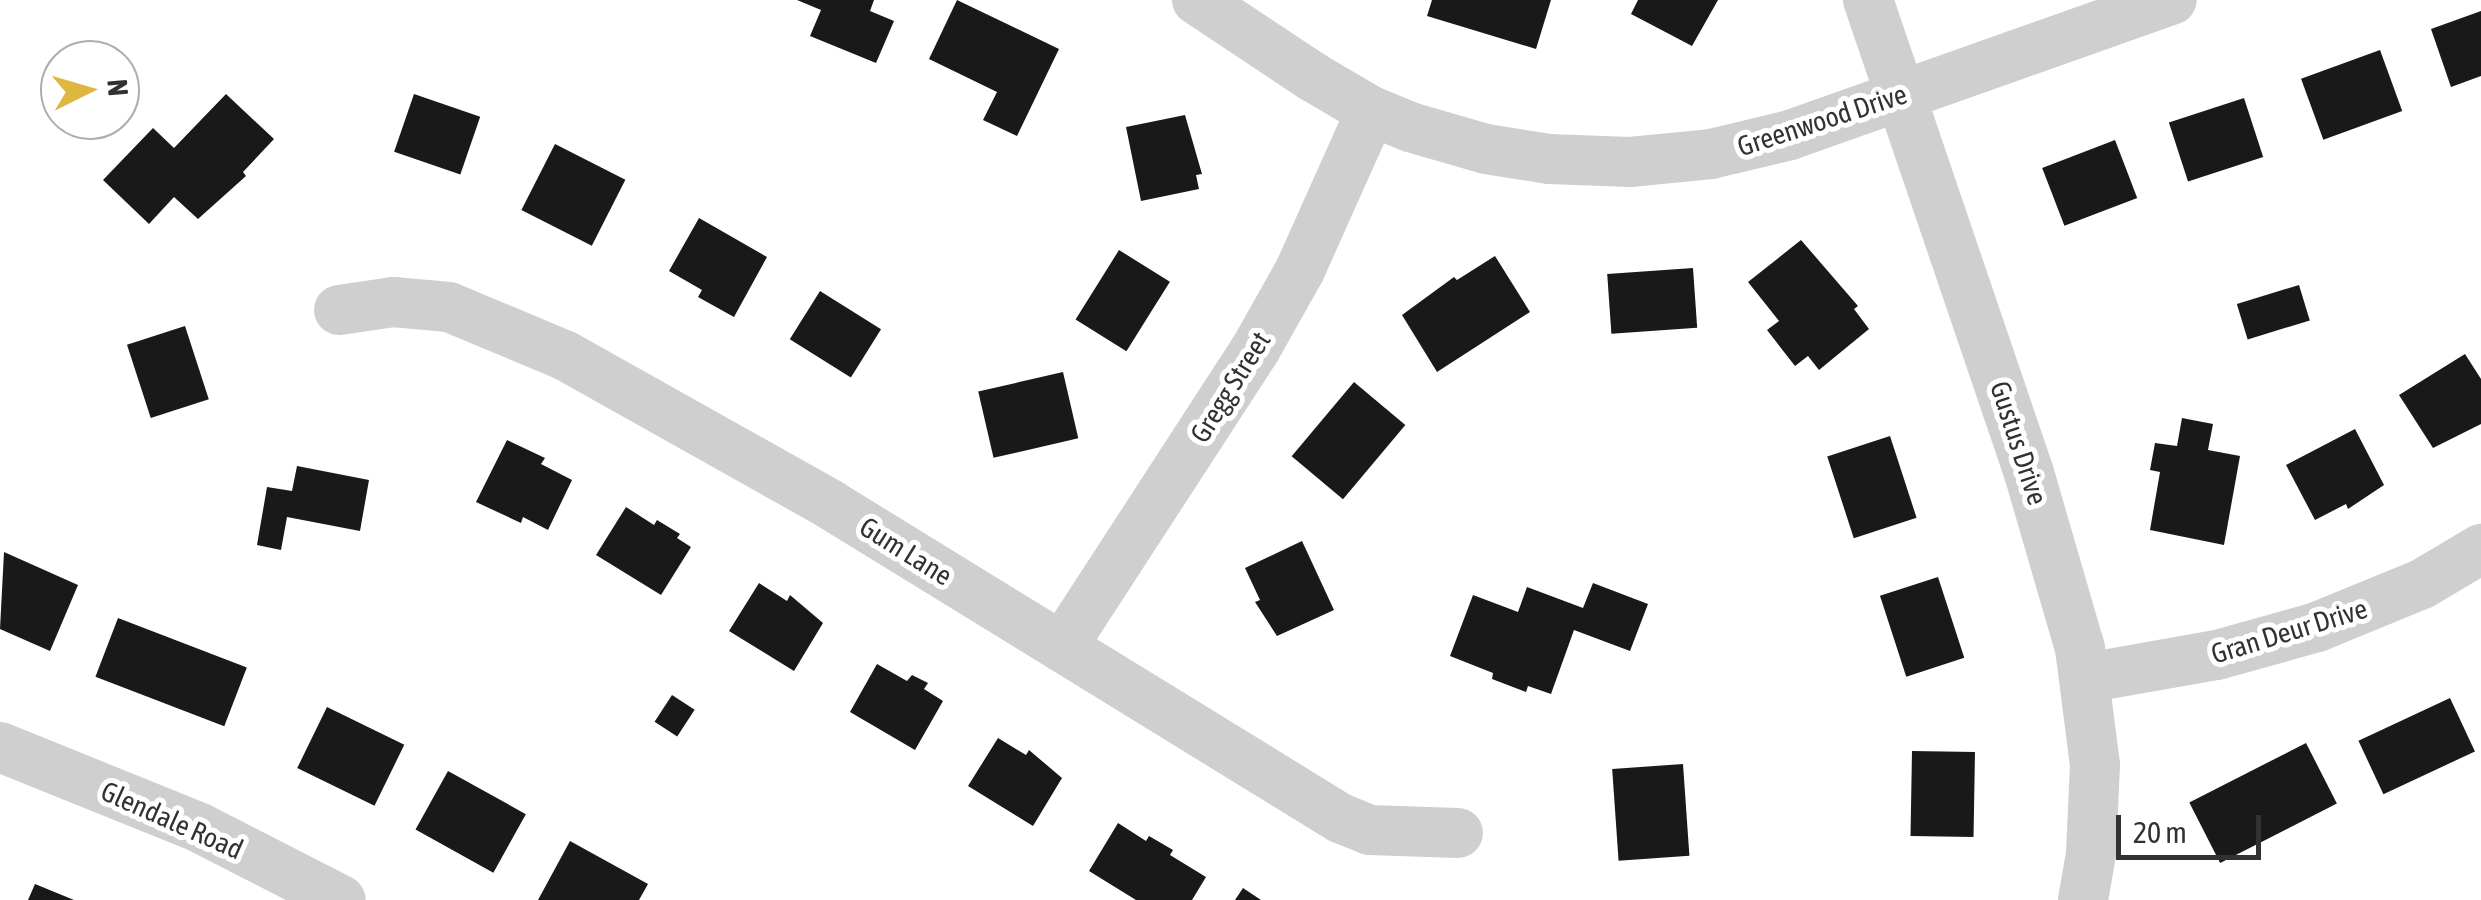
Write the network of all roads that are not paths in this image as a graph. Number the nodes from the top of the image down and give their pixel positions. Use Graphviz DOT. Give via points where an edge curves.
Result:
graph roads {
  1 [pos="1197,0"];
  2 [pos="1868,0"];
  3 [pos="2172,0"];
  4 [pos="1903,95"];
  5 [pos="1371,111"];
  6 [pos="339,310"];
  7 [pos="2481,549"];
  8 [pos="1062,648"];
  9 [pos="2086,678"];
  10 [pos="0,747"];
  11 [pos="1458,833"];
  12 [pos="341,900"];
  13 [pos="2083,900"];
  1 -- 5 [label="street, Greenwood Drive"];
  2 -- 4 [label="street, Gustus Drive"];
  3 -- 4 [label="street, Greenwood Drive"];
  4 -- 5 [label="street, Greenwood Drive" via="1790,135 1712,154 1630,162 1486,150"];
  4 -- 9 [label="street, Gustus Drive" via="2034,490"];
  5 -- 8 [label="street, Gregg Street" via="1300,270 1255,350"];
  6 -- 8 [label="street, Gum Lane" via="392,302 448,306 566,356 831,505"];
  7 -- 9 [label="street, Gran Deur Drive" via="2422,584 2317,627 2216,655"];
  8 -- 11 [label="street, Gum Lane" via="1340,818 1369,830"];
  9 -- 13 [label="street, Gustus Drive" via="2095,766"];
  10 -- 12 [label="street, Glendale Road" via="200,828"];
}
